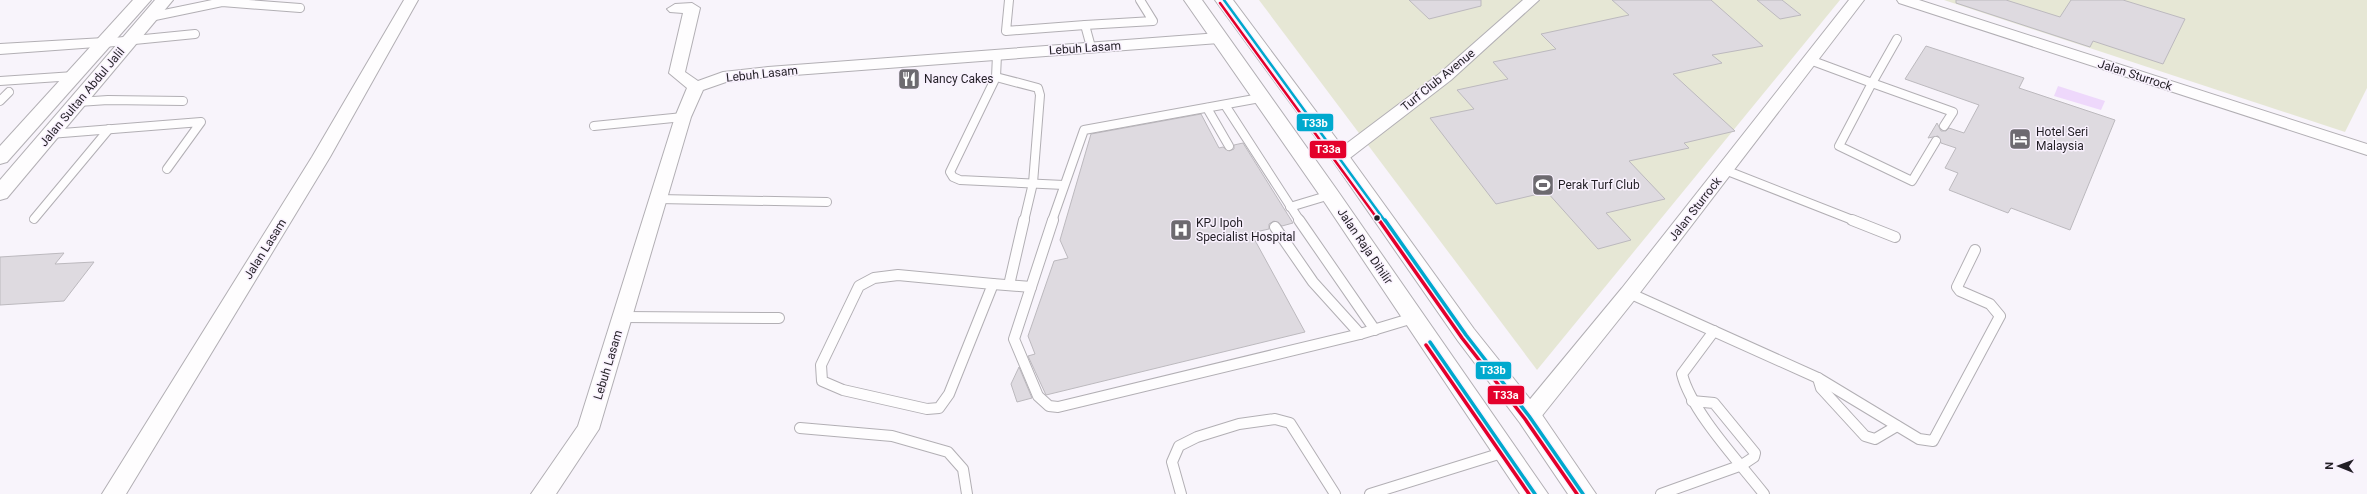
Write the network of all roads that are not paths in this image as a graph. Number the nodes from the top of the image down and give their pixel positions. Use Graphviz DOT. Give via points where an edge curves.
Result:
graph roads {
  1 [pos="142,0"];
  2 [pos="164,0"];
  3 [pos="410,0"];
  4 [pos="1009,0"];
  5 [pos="1140,0"];
  6 [pos="1193,0"];
  7 [pos="1224,0"];
  8 [pos="1532,0"];
  9 [pos="1857,0"];
  10 [pos="1904,0"];
  11 [pos="208,3"];
  12 [pos="300,8"];
  13 [pos="675,9"];
  14 [pos="150,17"];
  15 [pos="1085,25"];
  16 [pos="195,34"];
  17 [pos="1219,38"];
  18 [pos="130,40"];
  19 [pos="1897,40"];
  20 [pos="104,43"];
  21 [pos="1091,48"];
  22 [pos="0,49"];
  23 [pos="997,55"];
  24 [pos="1810,60"];
  25 [pos="74,76"];
  26 [pos="996,77"];
  27 [pos="0,81"];
  28 [pos="1872,83"];
  29 [pos="696,87"];
  30 [pos="9,92"];
  31 [pos="1260,98"];
  32 [pos="0,101"];
  33 [pos="183,101"];
  34 [pos="78,102"];
  35 [pos="1225,105"];
  36 [pos="1207,108"];
  37 [pos="683,117"];
  38 [pos="594,126"];
  39 [pos="1944,126"];
  40 [pos="109,129"];
  41 [pos="50,134"];
  42 [pos="1936,141"];
  43 [pos="1229,146"];
  44 [pos="4,149"];
  45 [pos="2367,150"];
  46 [pos="1340,157"];
  47 [pos="167,170"];
  48 [pos="1725,170"];
  49 [pos="1033,184"];
  50 [pos="1064,185"];
  51 [pos="0,193"];
  52 [pos="1330,195"];
  53 [pos="1370,198"];
  54 [pos="658,199"];
  55 [pos="827,202"];
  56 [pos="1290,207"];
  57 [pos="34,219"];
  58 [pos="1275,227"];
  59 [pos="1895,237"];
  60 [pos="1975,250"];
  61 [pos="993,283"];
  62 [pos="1009,285"];
  63 [pos="1031,287"];
  64 [pos="1629,293"];
  65 [pos="623,317"];
  66 [pos="779,318"];
  67 [pos="1413,318"];
  68 [pos="1375,330"];
  69 [pos="1714,331"];
  70 [pos="1360,334"];
  71 [pos="1818,378"];
  72 [pos="1692,401"];
  73 [pos="1529,416"];
  74 [pos="1897,426"];
  75 [pos="800,428"];
  76 [pos="1506,451"];
  77 [pos="1742,465"];
  78 [pos="114,494"];
  79 [pos="543,494"];
  80 [pos="967,494"];
  81 [pos="1181,494"];
  82 [pos="1335,494"];
  83 [pos="1370,494"];
  84 [pos="1535,494"];
  85 [pos="1583,494"];
  86 [pos="1661,494"];
  87 [pos="1764,494"];
  1 -- 20 [label="main road, Jalan Sultan Abdul Jalil"];
  2 -- 14 [label="main road, Jalan Sultan Abdul Jalil"];
  3 -- 78 [label="street, Jalan Lasam" via="321,157"];
  4 -- 15 [label="lane" via="1006,31"];
  5 -- 15 [label="lane" via="1153,21"];
  6 -- 17 [label="main road, Jalan Raja Dihilir"];
  7 -- 46 [label="main road"];
  8 -- 46 [label="street, Turf Club Avenue" via="1445,77"];
  9 -- 24 [label="street, Jalan Sturrock"];
  10 -- 45 [label="street, Jalan Sturrock"];
  11 -- 12 [label="lane"];
  11 -- 14 [label="lane"];
  13 -- 29 [label="street" via="692,8 677,73"];
  14 -- 18 [label="main road, Jalan Sultan Abdul Jalil"];
  15 -- 21 [label="lane"];
  16 -- 18 [label="lane"];
  17 -- 21 [label="street, Lebuh Lasam"];
  17 -- 31 [label="main road, Jalan Raja Dihilir"];
  18 -- 20 [label="lane"];
  18 -- 34 [label="main road, Jalan Sultan Abdul Jalil"];
  19 -- 28 [label="lane"];
  20 -- 22 [label="street"];
  20 -- 25 [label="main road, Jalan Sultan Abdul Jalil"];
  21 -- 23 [label="street, Lebuh Lasam"];
  23 -- 26 [label="lane"];
  23 -- 29 [label="street, Lebuh Lasam" via="723,77"];
  24 -- 28 [label="lane"];
  24 -- 48 [label="street, Jalan Sturrock"];
  25 -- 27 [label="lane"];
  25 -- 44 [label="main road, Jalan Sultan Abdul Jalil"];
  26 -- 49 [label="lane" via="1038,88 1040,95"];
  26 -- 49 [label="lane" via="950,172 952,177 960,180"];
  28 -- 39 [label="lane" via="1953,112"];
  28 -- 42 [label="lane" via="1839,146 1912,181"];
  29 -- 37 [label="street, Lebuh Lasam"];
  30 -- 32 [label="lane"];
  31 -- 35 [label="lane"];
  31 -- 52 [label="main road, Jalan Raja Dihilir"];
  33 -- 34 [label="lane"];
  34 -- 41 [label="main road, Jalan Sultan Abdul Jalil"];
  35 -- 36 [label="lane"];
  35 -- 56 [label="lane"];
  36 -- 43 [label="lane"];
  36 -- 50 [label="lane" via="1084,130"];
  37 -- 38 [label="lane"];
  37 -- 54 [label="street, Lebuh Lasam"];
  40 -- 41 [label="lane"];
  40 -- 47 [label="lane" via="201,122"];
  40 -- 57 [label="lane"];
  41 -- 51 [label="main road, Jalan Sultan Abdul Jalil"];
  46 -- 53 [label="main road"];
  48 -- 59 [label="lane"];
  48 -- 64 [label="street, Jalan Sturrock"];
  49 -- 50 [label="lane"];
  49 -- 62 [label="lane"];
  50 -- 63 [label="lane"];
  52 -- 56 [label="lane"];
  52 -- 67 [label="main road, Jalan Raja Dihilir"];
  53 -- 67 [label="main road" via="1416,292"];
  53 -- 73 [label="main road" via="1466,335"];
  54 -- 55 [label="lane"];
  54 -- 65 [label="street, Lebuh Lasam"];
  56 -- 68 [label="lane"];
  58 -- 70 [label="lane" via="1314,282"];
  60 -- 74 [label="lane" via="1957,286 1960,291 1994,307 2000,316 1933,441 1919,439"];
  61 -- 61 [label="lane" via="949,394 939,408 927,409 843,390 822,381 821,365 859,286 874,278 898,276"];
  61 -- 62 [label="lane"];
  62 -- 63 [label="lane"];
  63 -- 70 [label="lane" via="1014,339 1038,396 1049,406 1058,407"];
  64 -- 69 [label="lane"];
  64 -- 73 [label="street, Jalan Sturrock"];
  65 -- 66 [label="lane"];
  65 -- 79 [label="street, Lebuh Lasam" via="588,429"];
  67 -- 68 [label="lane"];
  67 -- 76 [label="main road, Jalan Raja Dihilir"];
  68 -- 70 [label="lane"];
  69 -- 71 [label="lane"];
  69 -- 72 [label="lane" via="1682,374"];
  71 -- 74 [label="lane"];
  71 -- 74 [label="lane" via="1821,388 1865,436 1875,439"];
  72 -- 77 [label="lane"];
  72 -- 77 [label="lane" via="1714,403 1755,453 1754,457"];
  73 -- 85 [label="main road"];
  75 -- 80 [label="lane" via="892,436 948,452 963,469"];
  76 -- 83 [label="lane"];
  76 -- 84 [label="main road, Jalan Raja Dihilir"];
  77 -- 86 [label="lane"];
  77 -- 87 [label="lane"];
  81 -- 82 [label="lane" via="1172,462 1179,446 1197,437 1240,424 1275,419 1290,423"];
}
